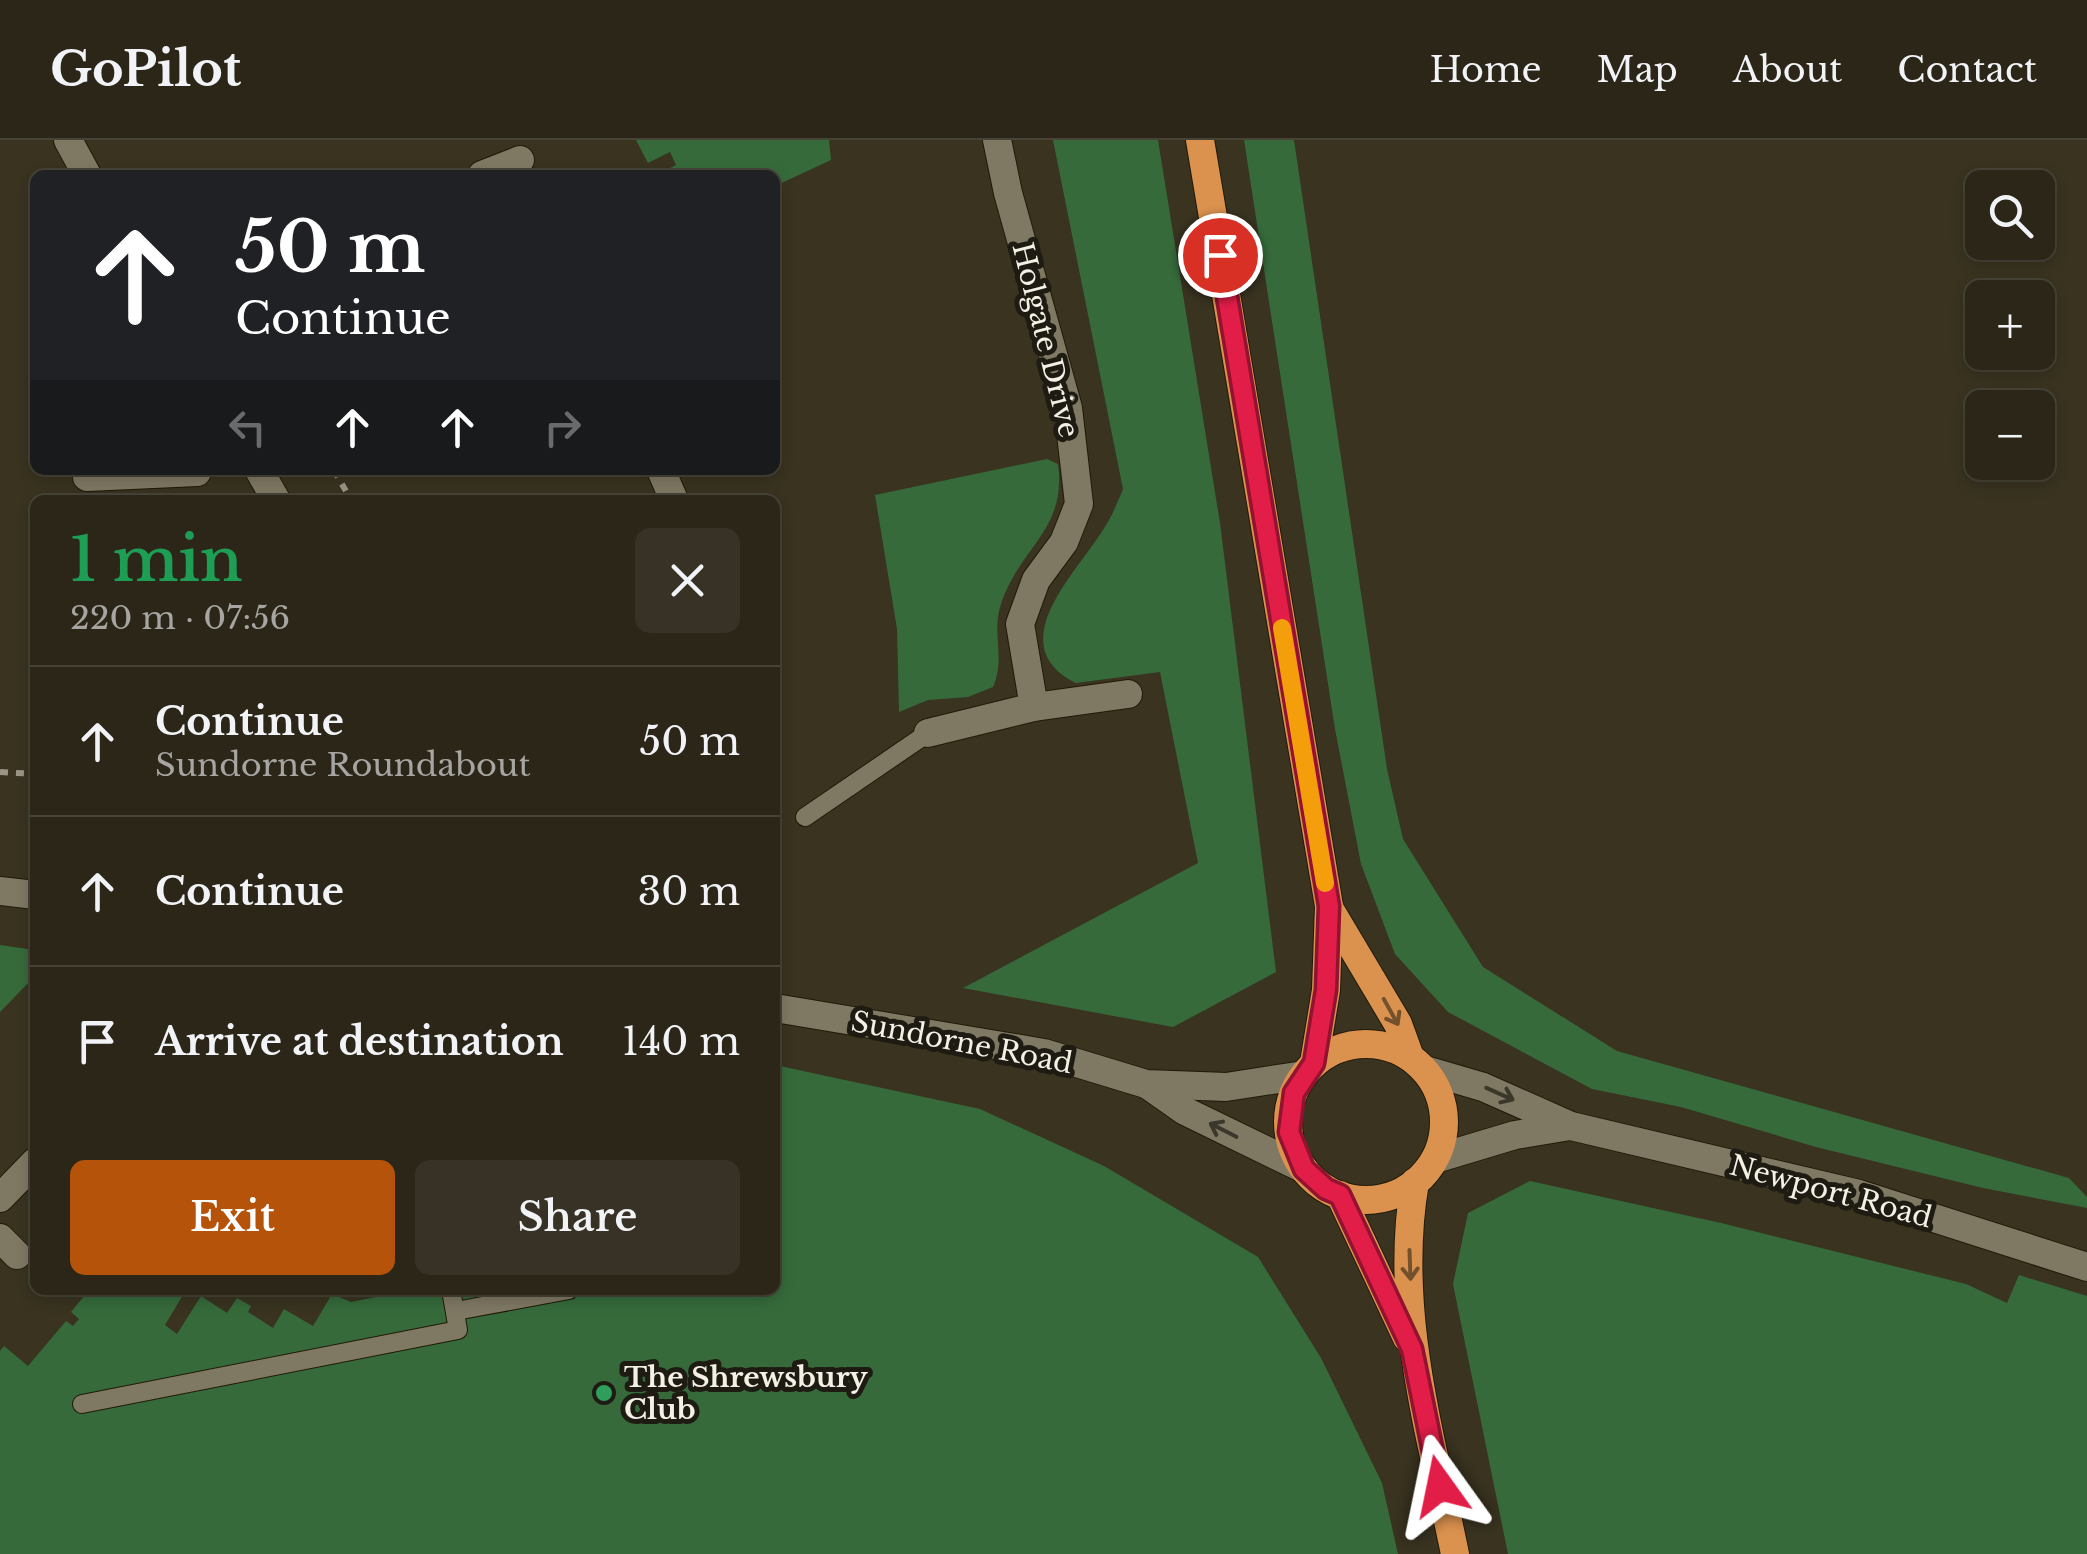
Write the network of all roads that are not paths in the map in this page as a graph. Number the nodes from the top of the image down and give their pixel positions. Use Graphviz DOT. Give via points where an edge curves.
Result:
graph roads {
  1 [pos="68,140"];
  2 [pos="997,140"];
  3 [pos="1200,140"];
  4 [pos="521,158"];
  5 [pos="84,170"];
  6 [pos="493,170"];
  7 [pos="111,475"];
  8 [pos="87,477"];
  9 [pos="1128,694"];
  10 [pos="1034,707"];
  11 [pos="928,733"];
  12 [pos="805,817"];
  13 [pos="0,891"];
  14 [pos="30,894"];
  15 [pos="1329,906"];
  16 [pos="780,1009"];
  17 [pos="1418,1064"];
  18 [pos="1309,1069"];
  19 [pos="1146,1084"];
  20 [pos="1571,1126"];
  21 [pos="1435,1159"];
  22 [pos="30,1167"];
  23 [pos="1304,1169"];
  24 [pos="1416,1182"];
  25 [pos="1340,1195"];
  26 [pos="0,1198"];
  27 [pos="2087,1267"];
  28 [pos="452,1295"];
  29 [pos="544,1295"];
  30 [pos="456,1312"];
  31 [pos="1412,1349"];
  32 [pos="82,1404"];
  33 [pos="1455,1554"];
  1 -- 5 [label="main road"];
  2 -- 10 [label="main road, Holgate Drive" via="1068,408 1079,504 1064,542 1036,580 1020,624"];
  3 -- 15 [label="highway"];
  4 -- 6 [label="main road"];
  7 -- 8 [label="main road"];
  9 -- 10 [label="main road"];
  10 -- 11 [label="main road"];
  11 -- 12 [label="lane"];
  13 -- 14 [label="main road"];
  15 -- 17 [label="highway, one-way"];
  15 -- 18 [label="highway" via="1326,990"];
  16 -- 19 [label="main road, Sundorne Road" via="1044,1053"];
  17 -- 18 [label="highway" via="1372,1044 1332,1052"];
  17 -- 20 [label="main road, Newport Road, one-way"];
  17 -- 21 [label="highway" via="1442,1104"];
  18 -- 19 [label="main road, Sundorne Road" via="1226,1087"];
  18 -- 23 [label="highway" via="1294,1093 1289,1132"];
  23 -- 19 [label="main road, Sundorne Road, one-way"];
  20 -- 21 [label="main road, Newport Road"];
  20 -- 27 [label="main road, Newport Road" via="1859,1194"];
  21 -- 24 [label="highway"];
  22 -- 26 [label="main road"];
  23 -- 25 [label="highway"];
  24 -- 25 [label="highway" via="1380,1198"];
  24 -- 31 [label="highway, one-way" via="1409,1220"];
  25 -- 31 [label="highway"];
  28 -- 30 [label="lane"];
  29 -- 30 [label="lane"];
  30 -- 32 [label="lane" via="458,1330"];
  31 -- 33 [label="highway"];
}
